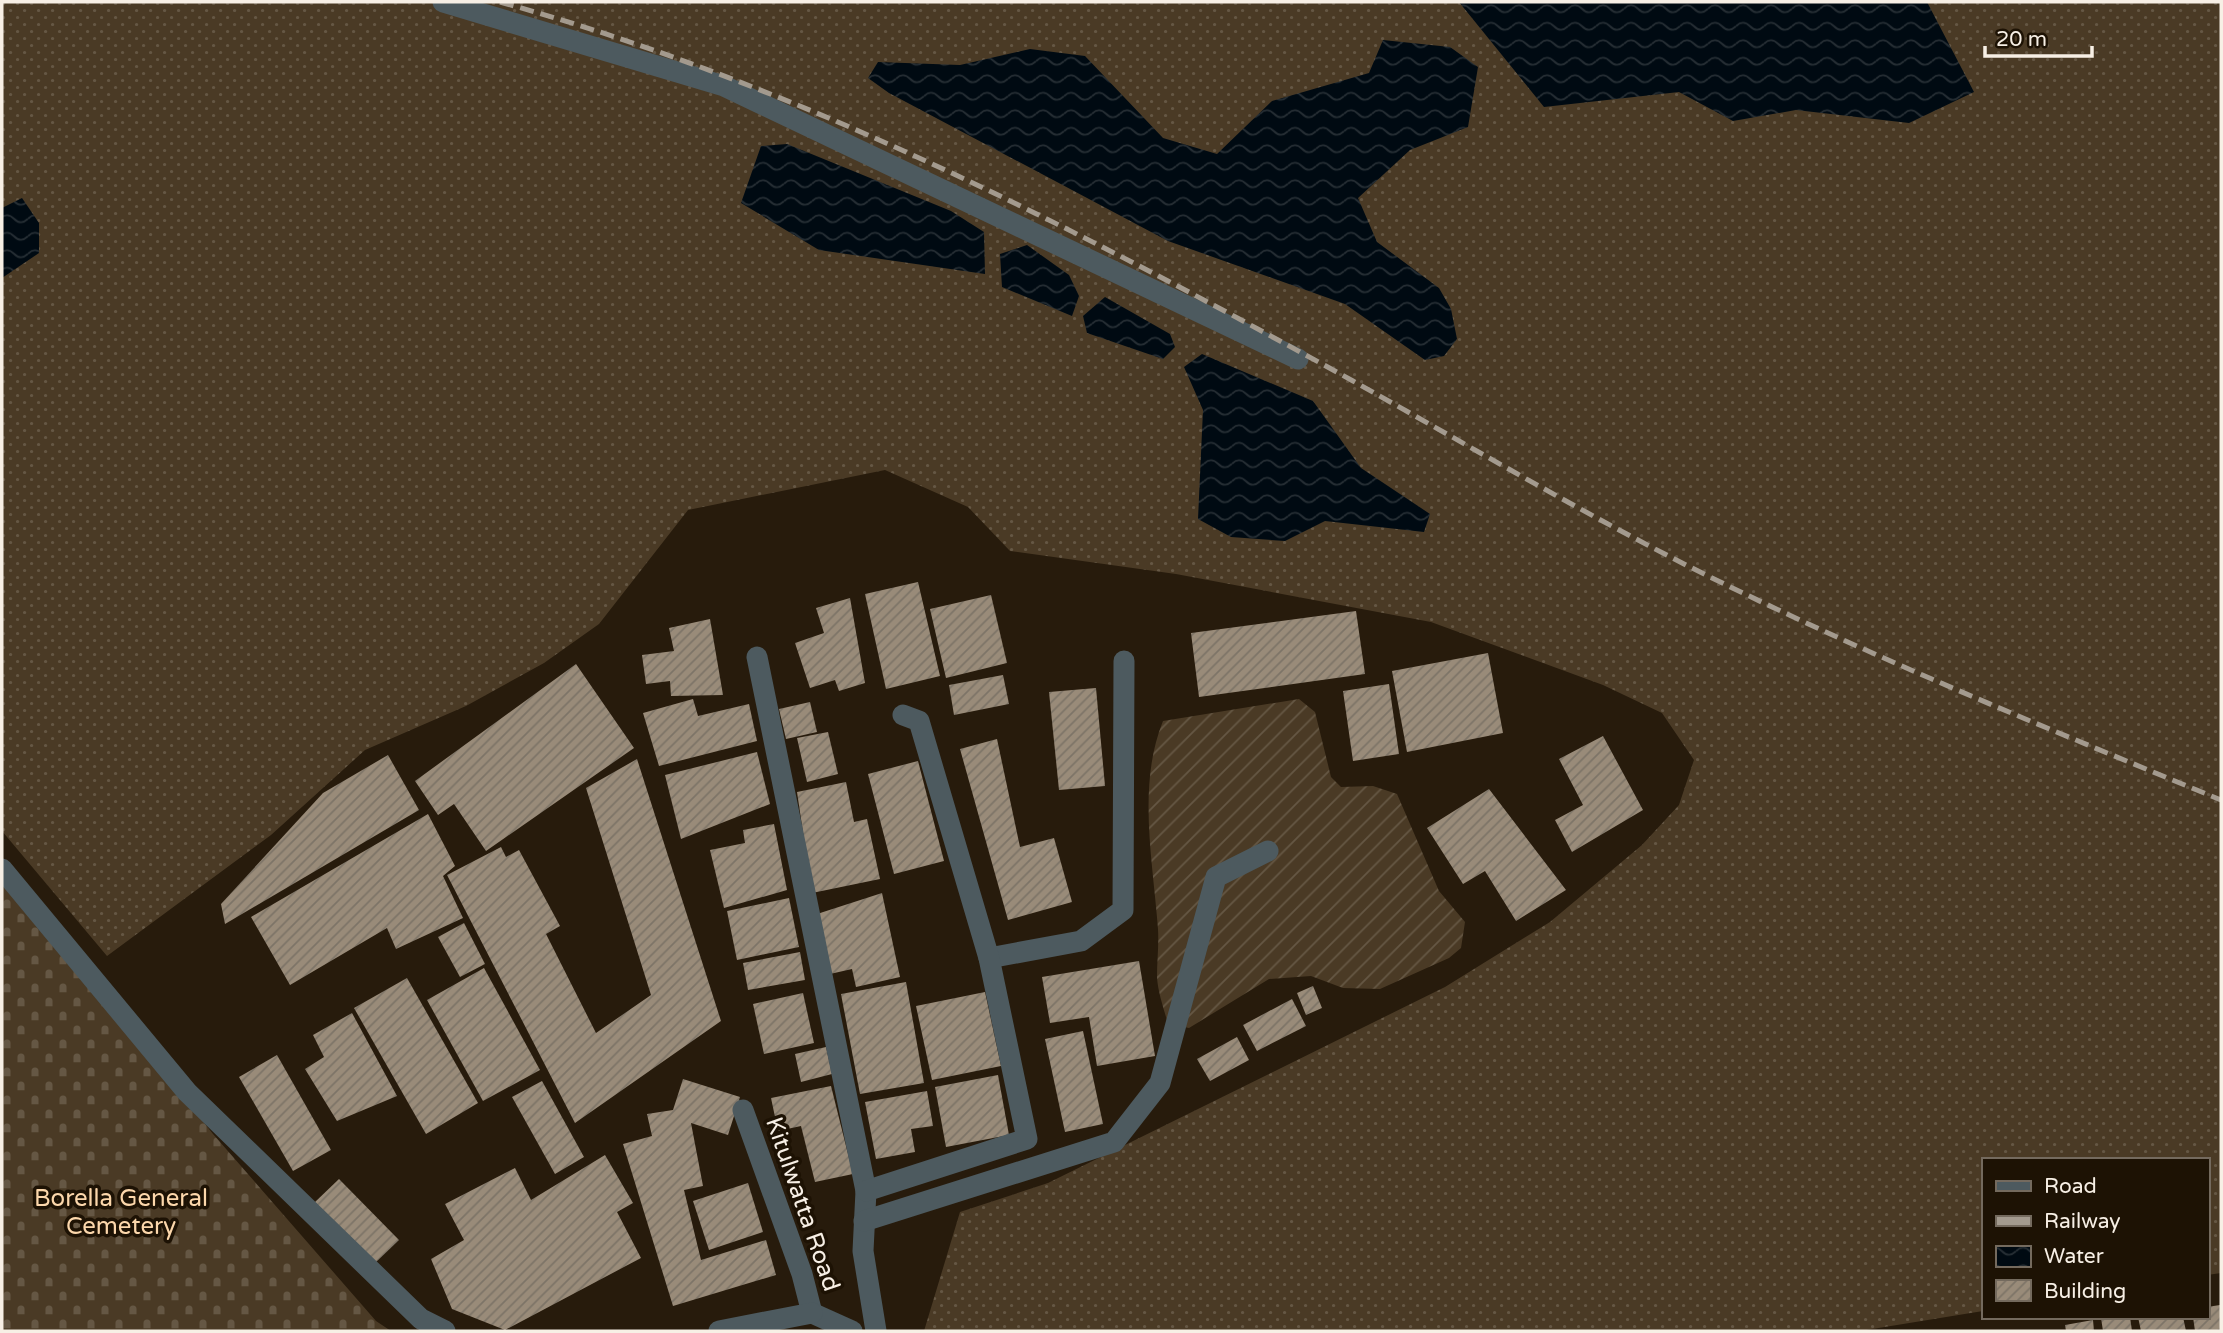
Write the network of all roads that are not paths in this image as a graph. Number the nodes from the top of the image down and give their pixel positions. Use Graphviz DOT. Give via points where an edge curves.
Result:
graph roads {
  1 [pos="443,2"];
  2 [pos="1298,359"];
  3 [pos="757,657"];
  4 [pos="1124,661"];
  5 [pos="903,715"];
  6 [pos="1268,851"];
  7 [pos="2,869"];
  8 [pos="989,958"];
  9 [pos="743,1110"];
  10 [pos="866,1191"];
  11 [pos="864,1222"];
  12 [pos="813,1313"];
  13 [pos="445,1331"];
  14 [pos="719,1331"];
  15 [pos="852,1331"];
  16 [pos="876,1331"];
  1 -- 2 [label="street" via="724,86"];
  3 -- 10 [label="street"];
  4 -- 8 [label="street" via="1123,910 1081,941"];
  5 -- 8 [label="street" via="919,721"];
  6 -- 11 [label="street" via="1216,877 1160,1083 1114,1142"];
  7 -- 13 [label="street" via="187,1092 421,1319"];
  8 -- 10 [label="street" via="1027,1139"];
  9 -- 12 [label="street, Kitulwatta Road"];
  10 -- 11 [label="street"];
  11 -- 16 [label="street" via="863,1251"];
  12 -- 14 [label="street"];
  12 -- 15 [label="street, Kitulwatta Road"];
}
